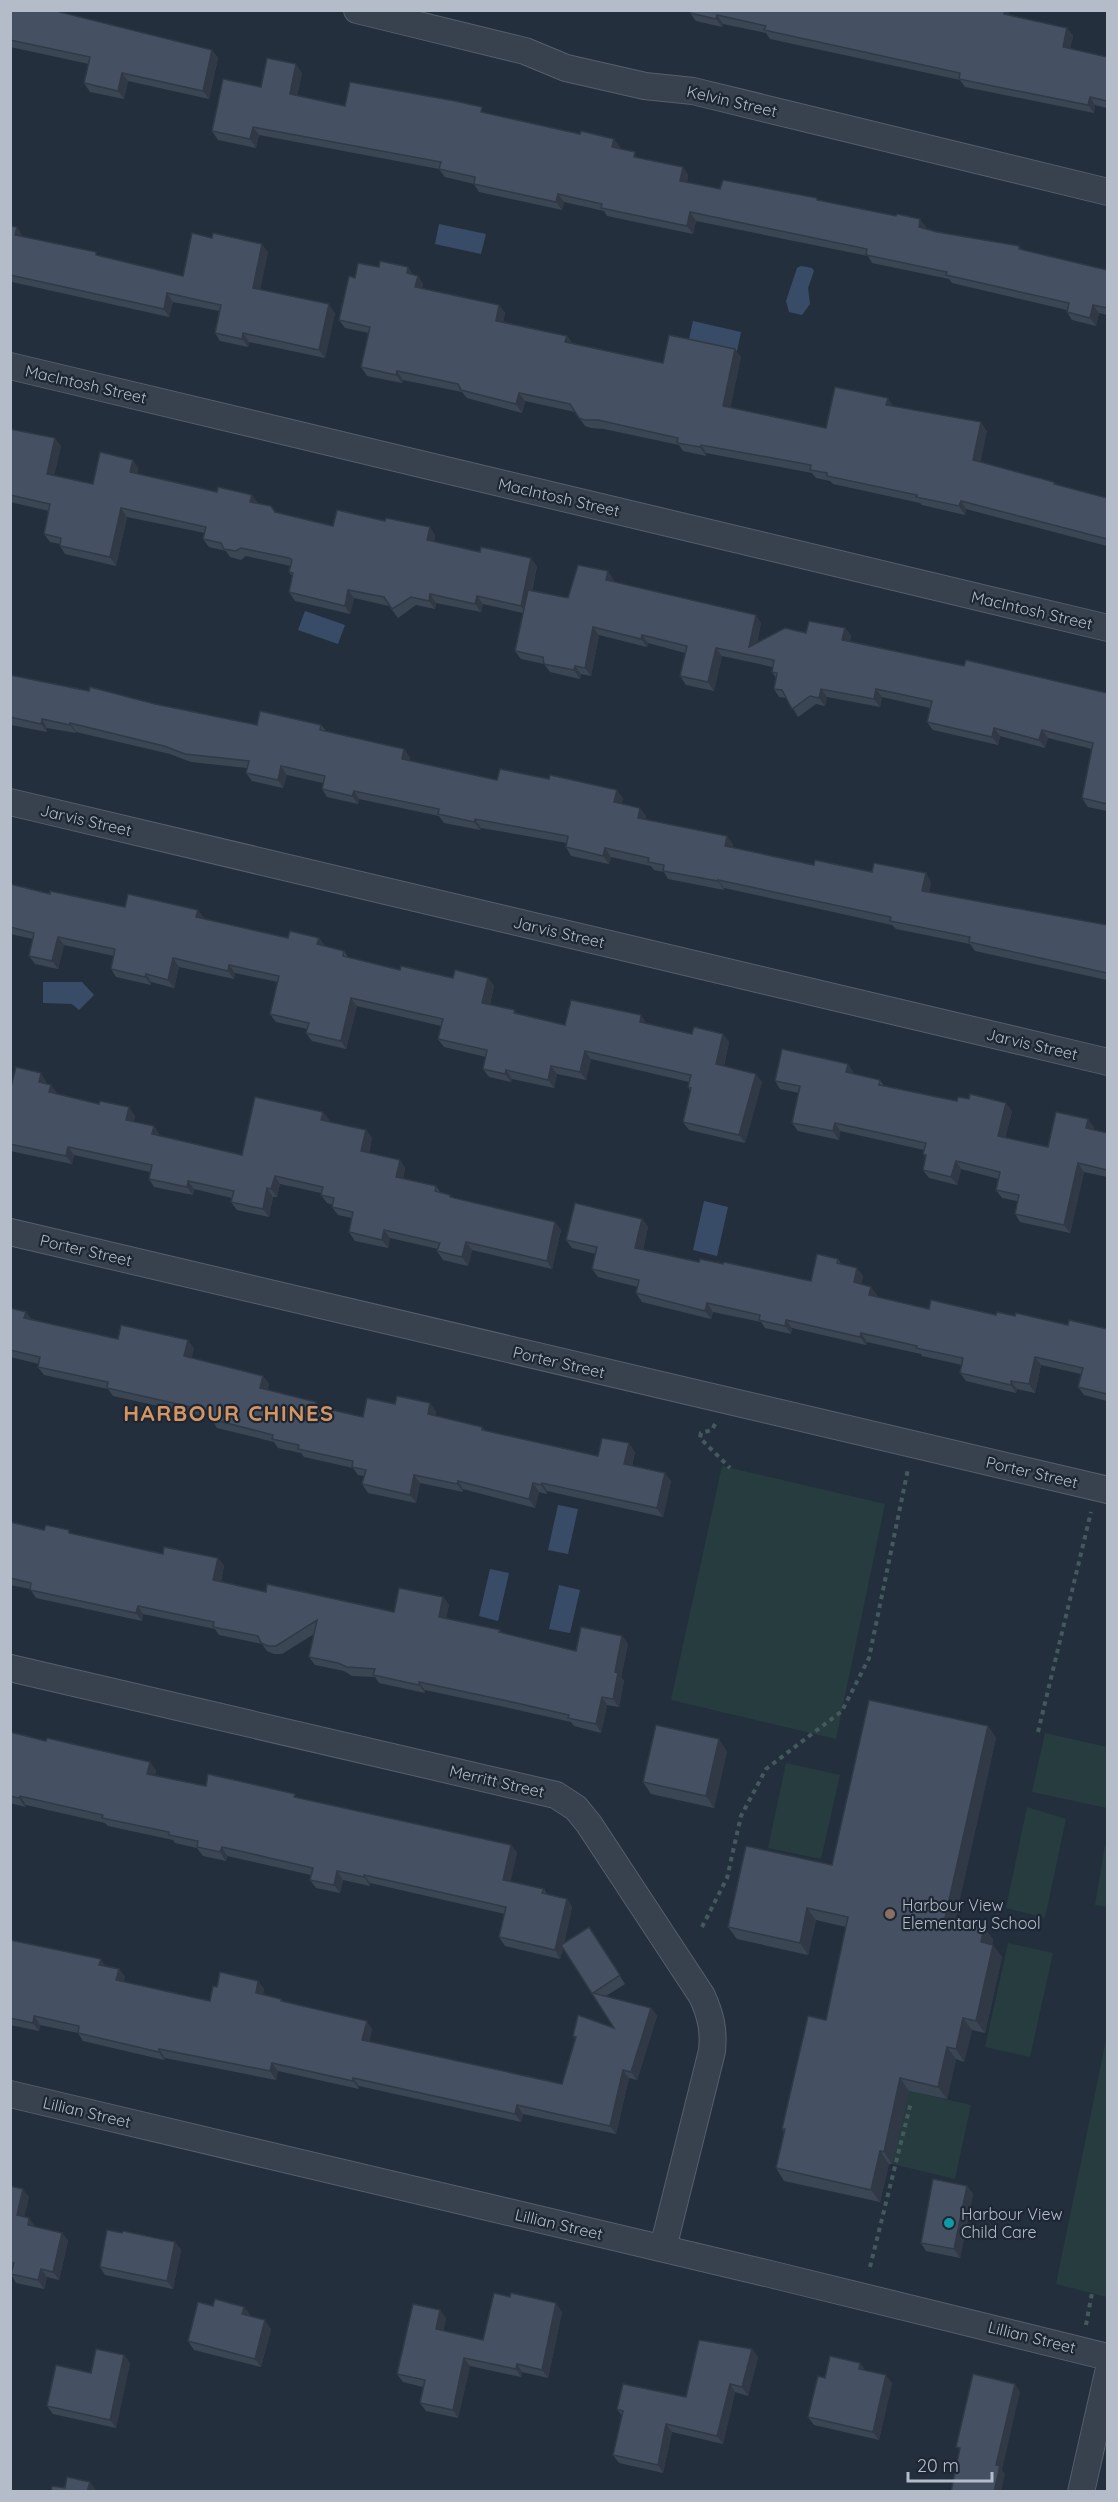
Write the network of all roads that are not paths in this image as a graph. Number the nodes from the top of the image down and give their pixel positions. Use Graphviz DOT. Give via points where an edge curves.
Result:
graph roads {
  1 [pos="357,10"];
  2 [pos="1107,192"];
  3 [pos="10,366"];
  4 [pos="1107,628"];
  5 [pos="10,802"];
  6 [pos="1107,1062"];
  7 [pos="10,1232"];
  8 [pos="1102,1489"];
  9 [pos="10,1668"];
  10 [pos="10,2094"];
  11 [pos="663,2248"];
  12 [pos="1107,2357"];
  13 [pos="1107,2373"];
  14 [pos="1081,2492"];
  1 -- 2 [label="street, Kelvin Street" via="525,51 566,68 645,86 693,91"];
  3 -- 4 [label="street, MacIntosh Street"];
  5 -- 6 [label="street, Jarvis Street"];
  7 -- 8 [label="street, Porter Street"];
  9 -- 11 [label="street, Merritt Street" via="556,1795 576,1808 702,1996 714,2032"];
  10 -- 11 [label="street, Lillian Street"];
  11 -- 12 [label="street, Lillian Street"];
  13 -- 14 [label="street"];
}
